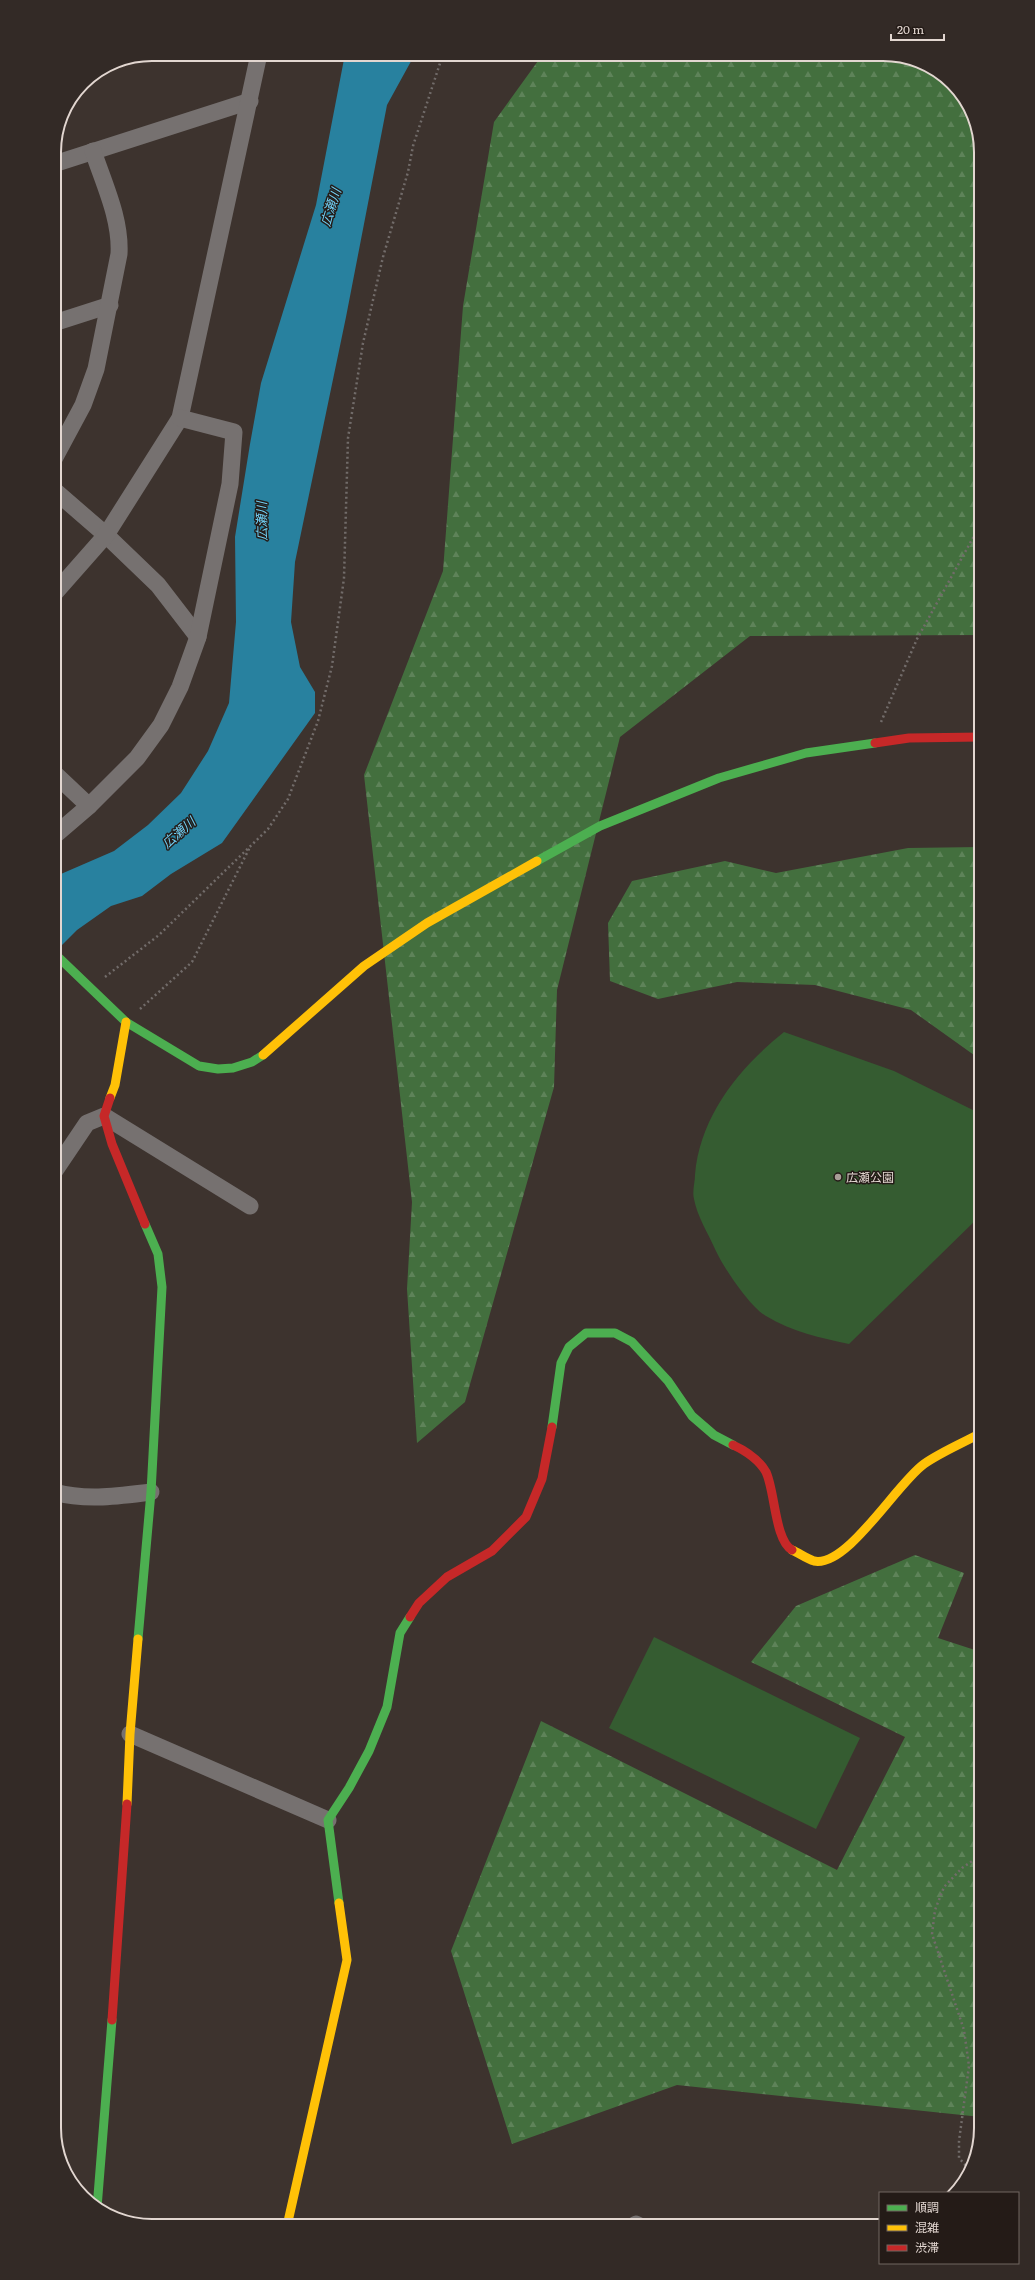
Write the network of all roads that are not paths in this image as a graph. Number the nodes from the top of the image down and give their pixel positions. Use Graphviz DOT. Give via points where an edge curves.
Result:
graph roads {
  1 [pos="258,61"];
  2 [pos="250,101"];
  3 [pos="93,151"];
  4 [pos="61,162"];
  5 [pos="110,305"];
  6 [pos="61,321"];
  7 [pos="180,418"];
  8 [pos="61,446"];
  9 [pos="61,496"];
  10 [pos="106,535"];
  11 [pos="61,586"];
  12 [pos="198,636"];
  13 [pos="974,737"];
  14 [pos="61,780"];
  15 [pos="89,806"];
  16 [pos="61,830"];
  17 [pos="61,960"];
  18 [pos="126,1022"];
  19 [pos="104,1116"];
  20 [pos="61,1162"];
  21 [pos="250,1206"];
  22 [pos="974,1436"];
  23 [pos="151,1492"];
  24 [pos="61,1494"];
  25 [pos="130,1734"];
  26 [pos="328,1820"];
  27 [pos="99,2201"];
  28 [pos="289,2219"];
  1 -- 2 [label="street"];
  2 -- 3 [label="street"];
  2 -- 7 [label="street"];
  3 -- 4 [label="street"];
  3 -- 5 [label="street" via="120,239"];
  5 -- 6 [label="street"];
  5 -- 8 [label="street" via="96,369 83,406"];
  7 -- 10 [label="street"];
  7 -- 12 [label="street" via="234,432 230,484"];
  9 -- 10 [label="street"];
  10 -- 11 [label="street"];
  10 -- 12 [label="street" via="158,585"];
  12 -- 15 [label="street" via="180,687 161,724 137,758"];
  13 -- 18 [label="street" via="909,738 806,753 719,778 600,826 427,923 364,966 266,1053 252,1062 233,1068 199,1066"];
  14 -- 15 [label="street"];
  15 -- 16 [label="street"];
  17 -- 18 [label="street"];
  18 -- 19 [label="street" via="115,1085"];
  19 -- 20 [label="street" via="87,1123"];
  19 -- 21 [label="street"];
  19 -- 23 [label="street" via="112,1144 158,1254 162,1287"];
  22 -- 26 [label="street" via="924,1464 895,1492 868,1526 835,1557 815,1561 789,1548 782,1539 766,1473 759,1463 744,1450 714,1435 692,1416 668,1380 632,1342 615,1333 586,1333 569,1347 561,1363 554,1422 542,1479 526,1517 492,1551 447,1577 420,1603 400,1633 387,1707 369,1751"];
  23 -- 24 [label="street" via="106,1498 71,1497"];
  23 -- 25 [label="street"];
  25 -- 26 [label="street"];
  25 -- 27 [label="street" via="125,1848"];
  26 -- 28 [label="street" via="347,1960"];
}
